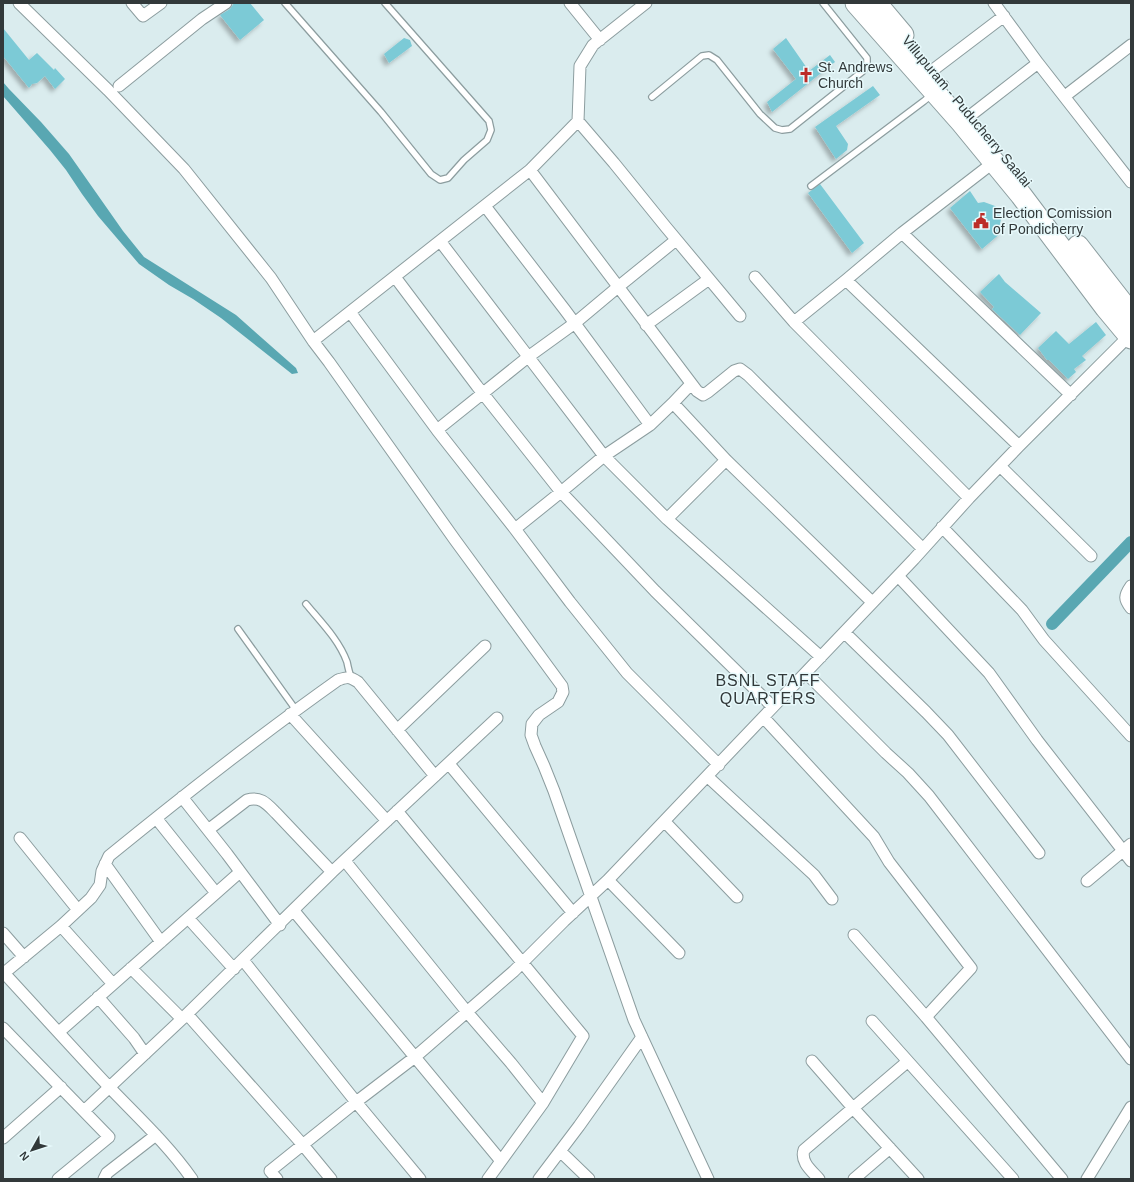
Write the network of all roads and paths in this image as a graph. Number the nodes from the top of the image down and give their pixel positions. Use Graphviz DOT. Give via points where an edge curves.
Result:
graph roads {
  1 [pos="19,3"];
  2 [pos="132,3"];
  3 [pos="161,3"];
  4 [pos="226,3"];
  5 [pos="285,3"];
  6 [pos="385,3"];
  7 [pos="570,3"];
  8 [pos="646,3"];
  9 [pos="823,3"];
  10 [pos="856,3"];
  11 [pos="876,3"];
  12 [pos="994,3"];
  13 [pos="1004,16"];
  14 [pos="600,40"];
  15 [pos="1131,45"];
  16 [pos="1038,62"];
  17 [pos="937,82"];
  18 [pos="119,86"];
  19 [pos="1065,96"];
  20 [pos="652,97"];
  21 [pos="971,114"];
  22 [pos="578,121"];
  23 [pos="994,162"];
  24 [pos="530,170"];
  25 [pos="1131,182"];
  26 [pos="811,186"];
  27 [pos="1022,186"];
  28 [pos="485,206"];
  29 [pos="902,233"];
  30 [pos="676,240"];
  31 [pos="440,241"];
  32 [pos="395,277"];
  33 [pos="755,277"];
  34 [pos="709,279"];
  35 [pos="846,280"];
  36 [pos="618,287"];
  37 [pos="1122,304"];
  38 [pos="350,312"];
  39 [pos="740,316"];
  40 [pos="794,322"];
  41 [pos="575,323"];
  42 [pos="646,325"];
  43 [pos="1130,336"];
  44 [pos="313,341"];
  45 [pos="528,357"];
  46 [pos="692,384"];
  47 [pos="482,394"];
  48 [pos="1070,396"];
  49 [pos="673,403"];
  50 [pos="650,425"];
  51 [pos="437,430"];
  52 [pos="1019,446"];
  53 [pos="604,456"];
  54 [pos="726,460"];
  55 [pos="1000,466"];
  56 [pos="561,492"];
  57 [pos="969,498"];
  58 [pos="667,519"];
  59 [pos="942,527"];
  60 [pos="515,529"];
  61 [pos="924,548"];
  62 [pos="1091,556"];
  63 [pos="898,576"];
  64 [pos="1131,586"];
  65 [pos="872,602"];
  66 [pos="306,604"];
  67 [pos="1131,608"];
  68 [pos="238,629"];
  69 [pos="844,633"];
  70 [pos="484,646"];
  71 [pos="821,657"];
  72 [pos="806,673"];
  73 [pos="351,677"];
  74 [pos="773,707"];
  75 [pos="293,712"];
  76 [pos="497,718"];
  77 [pos="764,718"];
  78 [pos="397,730"];
  79 [pos="1131,736"];
  80 [pos="449,764"];
  81 [pos="719,765"];
  82 [pos="435,776"];
  83 [pos="708,777"];
  84 [pos="182,797"];
  85 [pos="398,811"];
  86 [pos="156,818"];
  87 [pos="387,821"];
  88 [pos="665,822"];
  89 [pos="208,830"];
  90 [pos="20,838"];
  91 [pos="1127,848"];
  92 [pos="1039,853"];
  93 [pos="345,861"];
  94 [pos="1131,861"];
  95 [pos="104,864"];
  96 [pos="240,872"];
  97 [pos="332,872"];
  98 [pos="608,880"];
  99 [pos="1087,881"];
  100 [pos="216,893"];
  101 [pos="591,896"];
  102 [pos="737,897"];
  103 [pos="832,899"];
  104 [pos="78,910"];
  105 [pos="294,911"];
  106 [pos="573,913"];
  107 [pos="188,918"];
  108 [pos="280,925"];
  109 [pos="61,926"];
  110 [pos="3,933"];
  111 [pos="854,935"];
  112 [pos="161,942"];
  113 [pos="679,952"];
  114 [pos="24,957"];
  115 [pos="242,960"];
  116 [pos="522,962"];
  117 [pos="131,968"];
  118 [pos="234,969"];
  119 [pos="4,974"];
  120 [pos="113,984"];
  121 [pos="98,997"];
  122 [pos="467,1012"];
  123 [pos="184,1017"];
  124 [pos="926,1017"];
  125 [pos="872,1021"];
  126 [pos="3,1028"];
  127 [pos="59,1032"];
  128 [pos="642,1037"];
  129 [pos="145,1054"];
  130 [pos="415,1057"];
  131 [pos="1131,1059"];
  132 [pos="812,1061"];
  133 [pos="907,1062"];
  134 [pos="61,1087"];
  135 [pos="110,1087"];
  136 [pos="356,1102"];
  137 [pos="543,1102"];
  138 [pos="1131,1107"];
  139 [pos="853,1108"];
  140 [pos="84,1111"];
  141 [pos="156,1135"];
  142 [pos="3,1138"];
  143 [pos="303,1145"];
  144 [pos="890,1148"];
  145 [pos="560,1151"];
  146 [pos="501,1162"];
  147 [pos="58,1179"];
  148 [pos="104,1179"];
  149 [pos="192,1179"];
  150 [pos="277,1179"];
  151 [pos="331,1179"];
  152 [pos="420,1179"];
  153 [pos="488,1179"];
  154 [pos="539,1179"];
  155 [pos="589,1179"];
  156 [pos="708,1179"];
  157 [pos="819,1179"];
  158 [pos="854,1179"];
  159 [pos="918,1179"];
  160 [pos="1013,1179"];
  161 [pos="1062,1179"];
  162 [pos="1087,1179"];
  1 -- 44 [label="street" via="184,169 271,278"];
  2 -- 3 [label="street" via="143,16"];
  4 -- 18 [label="street" via="202,19"];
  5 -- 6 [label="lane" via="381,112 431,174 440,180 448,178 487,140 491,130 489,121"];
  7 -- 14 [label="street"];
  8 -- 14 [label="street"];
  9 -- 20 [label="lane" via="867,58 867,64 863,71 790,129 775,128 710,55 702,56"];
  10 -- 17 [label="highway"];
  11 -- 17 [label="highway, Villupuram - Puducherry Saalai"];
  12 -- 13 [label="street"];
  13 -- 16 [label="street"];
  13 -- 17 [label="street"];
  14 -- 22 [label="street" via="593,45 580,66"];
  15 -- 19 [label="street"];
  16 -- 19 [label="street"];
  16 -- 21 [label="street"];
  17 -- 21 [label="highway, Villupuram - Puducherry Saalai"];
  17 -- 23 [label="highway" via="962,123"];
  17 -- 26 [label="lane"];
  19 -- 25 [label="street"];
  21 -- 27 [label="highway, Villupuram - Puducherry Saalai"];
  22 -- 24 [label="street"];
  22 -- 30 [label="street"];
  23 -- 27 [label="highway"];
  23 -- 29 [label="street"];
  24 -- 28 [label="street"];
  24 -- 36 [label="street"];
  27 -- 37 [label="highway"];
  28 -- 31 [label="street"];
  28 -- 41 [label="street"];
  29 -- 35 [label="street"];
  29 -- 48 [label="street"];
  30 -- 34 [label="street"];
  30 -- 36 [label="street"];
  31 -- 32 [label="street"];
  31 -- 45 [label="street"];
  32 -- 38 [label="street"];
  32 -- 47 [label="street"];
  33 -- 40 [label="street"];
  34 -- 39 [label="street"];
  34 -- 42 [label="street"];
  35 -- 40 [label="street"];
  35 -- 52 [label="street"];
  36 -- 41 [label="street"];
  36 -- 42 [label="street"];
  37 -- 43 [label="highway"];
  38 -- 44 [label="street"];
  38 -- 51 [label="street"];
  40 -- 57 [label="street"];
  41 -- 45 [label="street"];
  41 -- 50 [label="street"];
  42 -- 46 [label="street"];
  43 -- 48 [label="street"];
  44 -- 101 [label="street" via="562,686 562,696 532,724 531,735"];
  45 -- 47 [label="street"];
  45 -- 53 [label="street"];
  46 -- 49 [label="street"];
  46 -- 61 [label="street" via="703,395 740,369"];
  47 -- 51 [label="street"];
  47 -- 56 [label="street"];
  48 -- 52 [label="street"];
  49 -- 50 [label="street"];
  49 -- 54 [label="street"];
  50 -- 53 [label="street"];
  51 -- 60 [label="street"];
  52 -- 55 [label="street"];
  53 -- 56 [label="street"];
  53 -- 58 [label="street"];
  54 -- 58 [label="street"];
  54 -- 65 [label="street"];
  55 -- 57 [label="street"];
  55 -- 62 [label="street"];
  56 -- 60 [label="street"];
  56 -- 74 [label="street" via="655,591"];
  57 -- 59 [label="street"];
  58 -- 71 [label="street"];
  59 -- 61 [label="street"];
  59 -- 79 [label="street" via="1022,610 1044,640"];
  60 -- 81 [label="street" via="627,673"];
  61 -- 63 [label="street"];
  63 -- 65 [label="street"];
  63 -- 91 [label="street" via="989,673 1037,740"];
  64 -- 67 [label="street" via="1126,594 1126,601"];
  65 -- 69 [label="street"];
  66 -- 73 [label="lane" via="340,648"];
  68 -- 75 [label="lane"];
  69 -- 71 [label="street"];
  69 -- 92 [label="street" via="948,736"];
  70 -- 78 [label="street"];
  71 -- 72 [label="street"];
  72 -- 74 [label="street"];
  72 -- 131 [label="street" via="929,796"];
  73 -- 75 [label="street" via="338,680"];
  73 -- 78 [label="street" via="358,682"];
  74 -- 77 [label="street"];
  75 -- 84 [label="street"];
  75 -- 87 [label="street"];
  76 -- 80 [label="street"];
  77 -- 81 [label="street"];
  77 -- 124 [label="street" via="874,837 889,862 971,968"];
  78 -- 82 [label="street"];
  80 -- 82 [label="street"];
  80 -- 106 [label="street"];
  81 -- 83 [label="street"];
  82 -- 85 [label="street"];
  83 -- 88 [label="street"];
  83 -- 103 [label="street" via="814,875"];
  84 -- 86 [label="street"];
  84 -- 89 [label="street"];
  85 -- 87 [label="street"];
  85 -- 116 [label="street"];
  86 -- 95 [label="street" via="109,856"];
  86 -- 100 [label="street"];
  87 -- 93 [label="street"];
  88 -- 98 [label="street"];
  88 -- 102 [label="street"];
  89 -- 96 [label="street"];
  89 -- 97 [label="street" via="247,800 260,800 276,813"];
  90 -- 104 [label="street"];
  91 -- 94 [label="street"];
  91 -- 99 [label="street"];
  93 -- 97 [label="street"];
  93 -- 122 [label="street"];
  95 -- 104 [label="street" via="100,885"];
  95 -- 112 [label="street"];
  96 -- 100 [label="street"];
  96 -- 108 [label="street"];
  97 -- 105 [label="street"];
  98 -- 101 [label="street"];
  98 -- 113 [label="street"];
  100 -- 107 [label="street"];
  101 -- 106 [label="street"];
  101 -- 128 [label="street"];
  104 -- 109 [label="street"];
  105 -- 108 [label="street"];
  105 -- 130 [label="street"];
  106 -- 116 [label="street"];
  107 -- 112 [label="street"];
  107 -- 118 [label="street"];
  108 -- 115 [label="street"];
  109 -- 114 [label="street"];
  109 -- 120 [label="street"];
  110 -- 114 [label="street"];
  111 -- 124 [label="street"];
  112 -- 117 [label="street"];
  114 -- 119 [label="street"];
  115 -- 118 [label="street"];
  115 -- 136 [label="street"];
  116 -- 122 [label="street"];
  116 -- 137 [label="street" via="583,1036"];
  117 -- 120 [label="street"];
  117 -- 123 [label="street"];
  118 -- 123 [label="street"];
  119 -- 127 [label="street"];
  120 -- 121 [label="street"];
  121 -- 127 [label="street"];
  121 -- 129 [label="street"];
  122 -- 130 [label="street"];
  122 -- 137 [label="street"];
  123 -- 129 [label="street"];
  123 -- 143 [label="street"];
  124 -- 161 [label="street"];
  125 -- 133 [label="street"];
  126 -- 134 [label="street"];
  127 -- 135 [label="street"];
  128 -- 145 [label="street"];
  128 -- 156 [label="street"];
  129 -- 135 [label="street"];
  130 -- 136 [label="street"];
  130 -- 146 [label="street"];
  132 -- 139 [label="street"];
  133 -- 139 [label="street"];
  133 -- 160 [label="street"];
  134 -- 140 [label="street"];
  134 -- 142 [label="street"];
  135 -- 140 [label="street"];
  135 -- 141 [label="street"];
  136 -- 143 [label="street"];
  136 -- 152 [label="street"];
  137 -- 146 [label="street"];
  138 -- 162 [label="street"];
  139 -- 144 [label="street"];
  139 -- 157 [label="street" via="804,1150 804,1161"];
  140 -- 147 [label="street" via="109,1137"];
  141 -- 148 [label="street" via="107,1173"];
  141 -- 149 [label="street" via="180,1160"];
  143 -- 150 [label="street" via="270,1171"];
  143 -- 151 [label="street"];
  144 -- 158 [label="street"];
  144 -- 159 [label="street"];
  145 -- 154 [label="street"];
  145 -- 155 [label="street"];
  146 -- 153 [label="street"];
}
